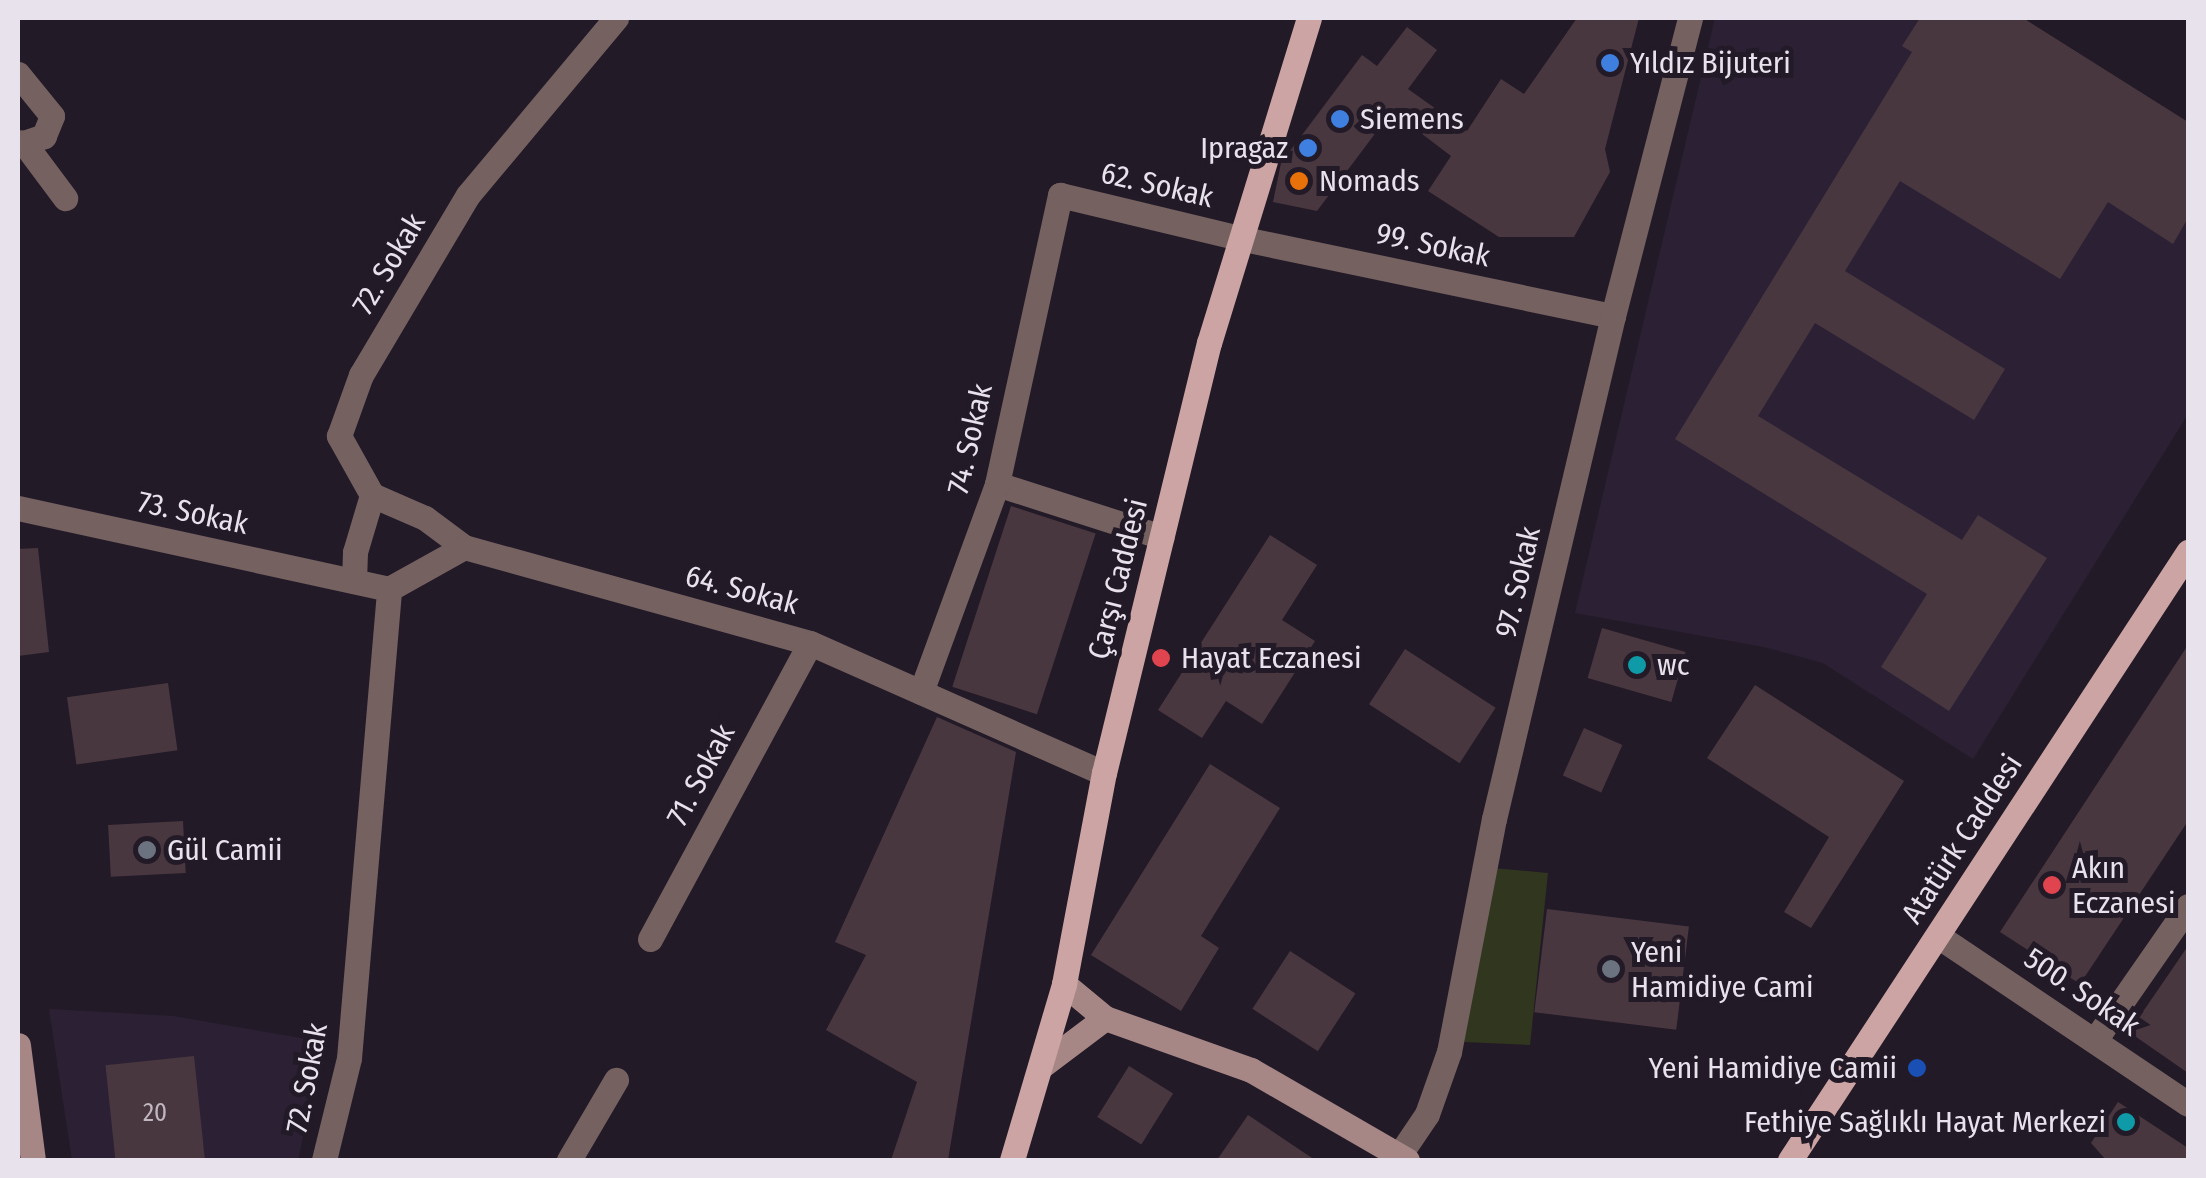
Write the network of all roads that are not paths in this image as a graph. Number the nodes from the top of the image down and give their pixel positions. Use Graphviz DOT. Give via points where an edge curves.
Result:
graph roads {
  1 [pos="616,18"];
  2 [pos="1309,18"];
  3 [pos="1690,18"];
  4 [pos="18,74"];
  5 [pos="21,143"];
  6 [pos="1060,195"];
  7 [pos="65,198"];
  8 [pos="1240,238"];
  9 [pos="1613,316"];
  10 [pos="997,484"];
  11 [pos="372,496"];
  12 [pos="18,508"];
  13 [pos="1162,537"];
  14 [pos="464,548"];
  15 [pos="2188,552"];
  16 [pos="354,581"];
  17 [pos="389,589"];
  18 [pos="810,643"];
  19 [pos="921,692"];
  20 [pos="1104,773"];
  21 [pos="2188,906"];
  22 [pos="1938,936"];
  23 [pos="650,939"];
  24 [pos="1064,984"];
  25 [pos="1104,1018"];
  26 [pos="2095,1040"];
  27 [pos="18,1045"];
  28 [pos="1040,1066"];
  29 [pos="616,1080"];
  30 [pos="2188,1104"];
  31 [pos="1401,1159"];
  32 [pos="33,1160"];
  33 [pos="324,1160"];
  34 [pos="569,1160"];
  35 [pos="1012,1160"];
  36 [pos="1790,1160"];
  1 -- 11 [label="street, 72. Sokak" via="468,195 360,376 339,436"];
  2 -- 8 [label="main road, Çarşı Caddesi"];
  3 -- 9 [label="street, 97. Sokak"];
  4 -- 5 [label="street" via="52,116 44,136"];
  5 -- 7 [label="street"];
  6 -- 8 [label="street, 62. Sokak"];
  6 -- 10 [label="street, 74. Sokak"];
  8 -- 9 [label="street, 99. Sokak"];
  8 -- 13 [label="main road, Çarşı Caddesi"];
  9 -- 31 [label="street, 97. Sokak" via="1494,819 1449,1052 1427,1114"];
  10 -- 13 [label="street"];
  10 -- 19 [label="street, 74. Sokak"];
  11 -- 14 [label="street" via="425,518"];
  11 -- 16 [label="street" via="355,552"];
  12 -- 16 [label="street, 73. Sokak"];
  13 -- 20 [label="main road, Çarşı Caddesi"];
  14 -- 17 [label="street"];
  14 -- 18 [label="street, 64. Sokak"];
  15 -- 22 [label="main road, Atatürk Caddesi"];
  16 -- 17 [label="street"];
  17 -- 33 [label="street, 72. Sokak" via="349,1058"];
  18 -- 19 [label="street, 64. Sokak"];
  18 -- 23 [label="street, 71. Sokak"];
  19 -- 20 [label="street, 64. Sokak"];
  20 -- 24 [label="main road, Çarşı Caddesi"];
  21 -- 26 [label="street"];
  22 -- 26 [label="street, 500. Sokak"];
  22 -- 36 [label="main road, Atatürk Caddesi"];
  24 -- 25 [label="street"];
  24 -- 28 [label="main road, Çarşı Caddesi"];
  25 -- 28 [label="street"];
  25 -- 31 [label="street" via="1251,1070"];
  26 -- 30 [label="street, 500. Sokak"];
  27 -- 32 [label="street"];
  28 -- 35 [label="main road, Çarşı Caddesi"];
  29 -- 34 [label="street"];
}
